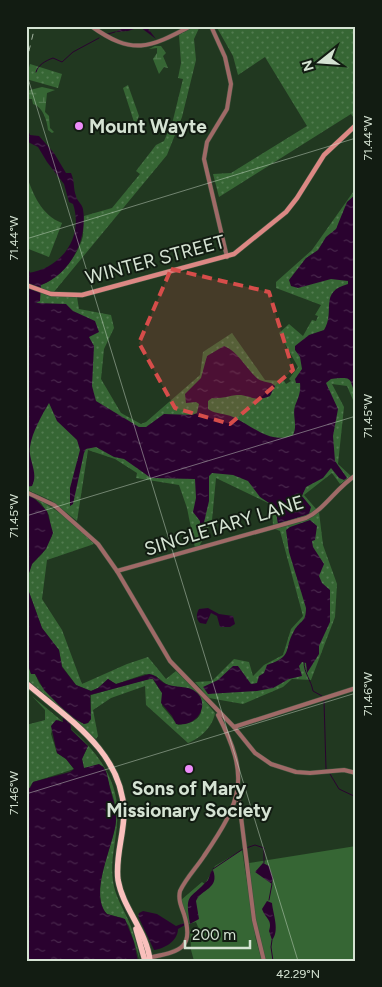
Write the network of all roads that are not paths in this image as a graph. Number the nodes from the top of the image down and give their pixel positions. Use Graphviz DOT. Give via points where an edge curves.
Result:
graph roads {
  1 [pos="91,26"];
  2 [pos="191,26"];
  3 [pos="211,26"];
  4 [pos="356,125"];
  5 [pos="227,258"];
  6 [pos="26,285"];
  7 [pos="356,475"];
  8 [pos="26,492"];
  9 [pos="117,571"];
  10 [pos="26,683"];
  11 [pos="26,688"];
  12 [pos="356,688"];
  13 [pos="215,708"];
  14 [pos="61,715"];
  15 [pos="228,723"];
  16 [pos="234,727"];
  17 [pos="227,734"];
  18 [pos="356,773"];
  19 [pos="238,792"];
  20 [pos="147,959"];
  21 [pos="264,961"];
  1 -- 2 [label="street" via="120,43 140,46 151,45"];
  3 -- 5 [label="street" via="227,62 231,91 224,115 207,142 204,164"];
  4 -- 5 [label="main road, WINTER STREET" via="324,155 286,212"];
  5 -- 6 [label="main road, WINTER STREET" via="86,294 54,295"];
  7 -- 9 [label="street, SINGLETARY LANE" via="306,518"];
  8 -- 9 [label="street" via="41,497 63,512 98,544"];
  9 -- 13 [label="street" via="166,655"];
  10 -- 14 [label="highway"];
  11 -- 14 [label="highway"];
  12 -- 16 [label="street"];
  13 -- 15 [label="street"];
  13 -- 17 [label="street"];
  14 -- 20 [label="highway" via="102,751 118,779 124,812 118,881 144,937"];
  15 -- 16 [label="street"];
  15 -- 17 [label="street"];
  16 -- 18 [label="street" via="261,758 284,768 305,773 340,770"];
  17 -- 19 [label="street" via="234,745 239,774"];
  19 -- 20 [label="street" via="219,833 181,890 180,900 189,934 187,943"];
  19 -- 21 [label="street" via="254,918"];
}
